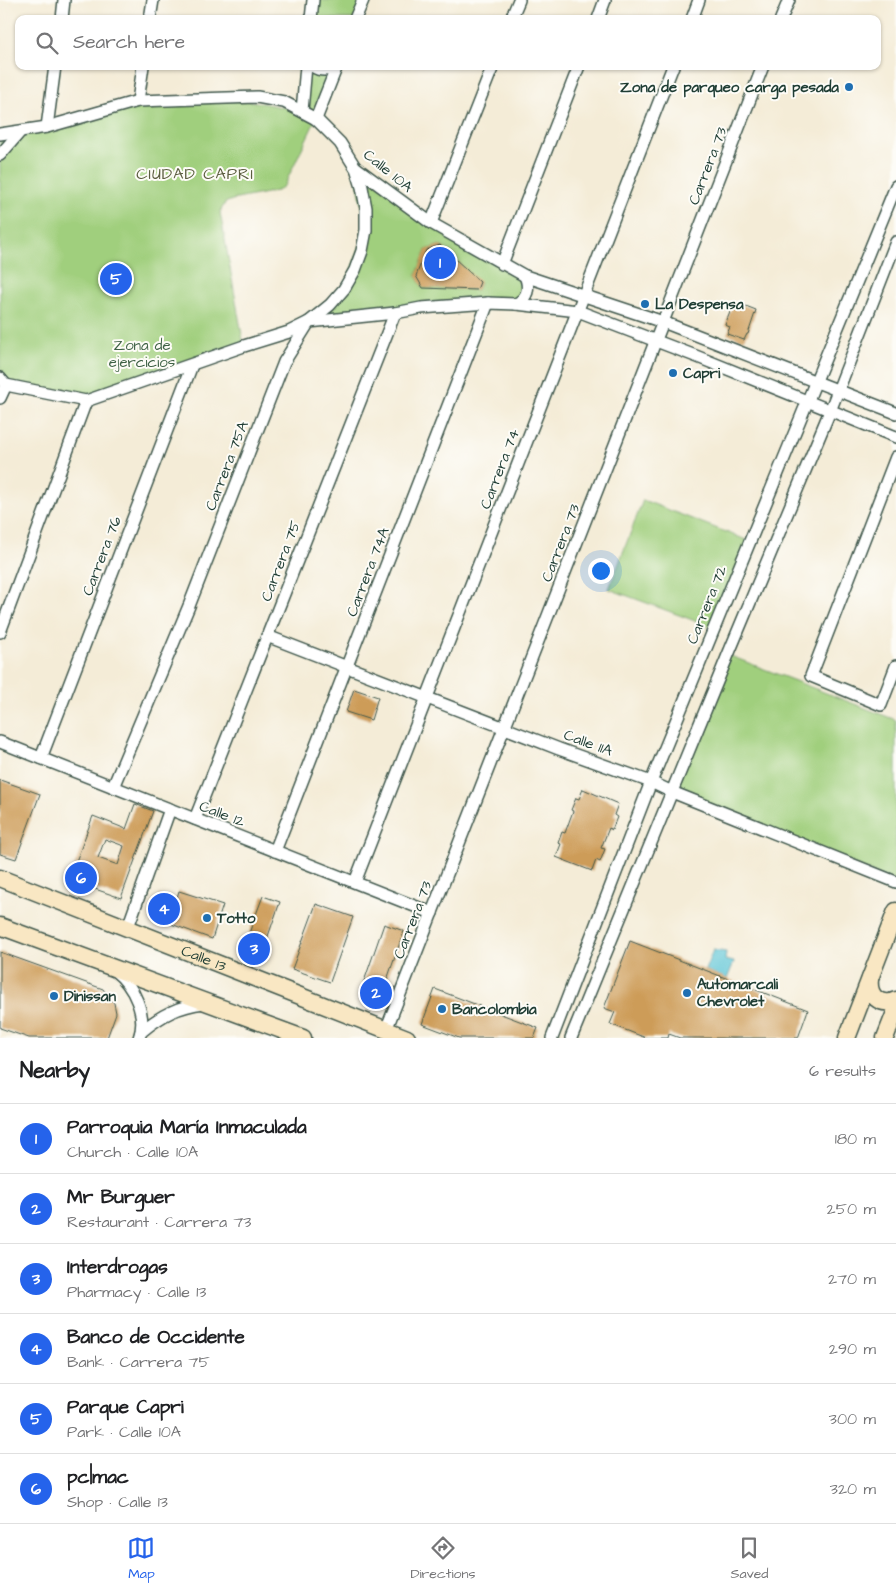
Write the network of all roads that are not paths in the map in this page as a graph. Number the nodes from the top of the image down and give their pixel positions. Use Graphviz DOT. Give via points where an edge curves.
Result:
graph roads {
  1 [pos="64,0"];
  2 [pos="153,0"];
  3 [pos="314,0"];
  4 [pos="363,0"];
  5 [pos="519,0"];
  6 [pos="605,0"];
  7 [pos="699,0"];
  8 [pos="789,0"];
  9 [pos="62,15"];
  10 [pos="151,15"];
  11 [pos="312,15"];
  12 [pos="357,15"];
  13 [pos="513,15"];
  14 [pos="599,15"];
  15 [pos="693,15"];
  16 [pos="783,15"];
  17 [pos="54,70"];
  18 [pos="142,70"];
  19 [pos="306,70"];
  20 [pos="335,70"];
  21 [pos="491,70"];
  22 [pos="577,70"];
  23 [pos="671,70"];
  24 [pos="761,70"];
  25 [pos="138,101"];
  26 [pos="302,111"];
  27 [pos="316,120"];
  28 [pos="47,127"];
  29 [pos="20,132"];
  30 [pos="0,134"];
  31 [pos="0,155"];
  32 [pos="355,167"];
  33 [pos="896,186"];
  34 [pos="431,223"];
  35 [pos="896,242"];
  36 [pos="502,264"];
  37 [pos="525,276"];
  38 [pos="584,296"];
  39 [pos="488,303"];
  40 [pos="516,304"];
  41 [pos="578,311"];
  42 [pos="394,313"];
  43 [pos="309,322"];
  44 [pos="663,322"];
  45 [pos="656,341"];
  46 [pos="192,365"];
  47 [pos="3,382"];
  48 [pos="817,382"];
  49 [pos="838,390"];
  50 [pos="0,398"];
  51 [pos="86,402"];
  52 [pos="808,402"];
  53 [pos="830,411"];
  54 [pos="896,413"];
  55 [pos="896,437"];
  56 [pos="896,457"];
  57 [pos="0,632"];
  58 [pos="267,636"];
  59 [pos="896,666"];
  60 [pos="347,667"];
  61 [pos="427,698"];
  62 [pos="505,728"];
  63 [pos="0,742"];
  64 [pos="41,758"];
  65 [pos="651,782"];
  66 [pos="113,787"];
  67 [pos="672,792"];
  68 [pos="170,809"];
  69 [pos="195,819"];
  70 [pos="275,850"];
  71 [pos="0,878"];
  72 [pos="355,882"];
  73 [pos="896,882"];
  74 [pos="896,911"];
  75 [pos="432,913"];
  76 [pos="0,926"];
  77 [pos="128,927"];
  78 [pos="108,965"];
  79 [pos="870,979"];
  80 [pos="896,1000"];
  81 [pos="207,1002"];
  82 [pos="896,1010"];
  83 [pos="386,1030"];
  84 [pos="140,1035"];
  85 [pos="303,1038"];
  86 [pos="407,1038"];
  87 [pos="552,1038"];
  88 [pos="571,1038"];
  89 [pos="847,1038"];
  90 [pos="885,1038"];
  1 -- 9 [label="street"];
  2 -- 10 [label="street"];
  3 -- 11 [label="street"];
  4 -- 12 [label="street"];
  5 -- 13 [label="street"];
  6 -- 14 [label="street"];
  7 -- 15 [label="street"];
  8 -- 16 [label="street"];
  17 -- 28 [label="street"];
  18 -- 25 [label="street"];
  19 -- 26 [label="street"];
  20 -- 27 [label="street"];
  21 -- 34 [label="street"];
  22 -- 36 [label="street"];
  23 -- 38 [label="street, Carrera 74"];
  24 -- 44 [label="street, Carrera 73"];
  25 -- 26 [label="street, Calle 10A" via="257,96 284,102"];
  25 -- 28 [label="street, Calle 10A"];
  26 -- 27 [label="street, Calle 10A"];
  27 -- 32 [label="street, Calle 10A" via="340,142"];
  28 -- 29 [label="street, Calle 10A"];
  29 -- 30 [label="street, Calle 10A"];
  29 -- 31 [label="street"];
  32 -- 34 [label="street, Calle 10A"];
  32 -- 43 [label="street, Carrera 75A" via="366,208 362,250 344,289"];
  33 -- 48 [label="street, Carrera 72"];
  34 -- 36 [label="street, Calle 10A"];
  35 -- 49 [label="street"];
  36 -- 37 [label="street, Calle 10A"];
  37 -- 38 [label="street, Calle 10A"];
  37 -- 40 [label="street" via="528,290"];
  38 -- 41 [label="street, Carrera 74"];
  38 -- 44 [label="street, Calle 10A"];
  39 -- 40 [label="street"];
  39 -- 42 [label="street"];
  39 -- 60 [label="street, Carrera 74A"];
  40 -- 41 [label="street"];
  41 -- 45 [label="street"];
  41 -- 61 [label="street, Carrera 74"];
  42 -- 43 [label="street"];
  42 -- 58 [label="street, Carrera 75"];
  43 -- 46 [label="street"];
  43 -- 66 [label="street, Carrera 75A" via="284,362"];
  44 -- 45 [label="street, Carrera 73"];
  44 -- 48 [label="street, Calle 10A"];
  45 -- 52 [label="street"];
  45 -- 62 [label="street, Carrera 73"];
  46 -- 51 [label="street"];
  46 -- 64 [label="street, Carrera 76"];
  47 -- 50 [label="street"];
  47 -- 51 [label="street"];
  48 -- 49 [label="street, Calle 10A"];
  48 -- 52 [label="street, Carrera 72"];
  49 -- 53 [label="street"];
  49 -- 54 [label="street, Calle 10A"];
  51 -- 57 [label="street"];
  52 -- 53 [label="street"];
  52 -- 65 [label="street, Carrera 72"];
  53 -- 55 [label="street"];
  53 -- 67 [label="street"];
  56 -- 59 [label="street" via="810,676 881,705"];
  58 -- 60 [label="street, Calle 11A"];
  58 -- 69 [label="street, Carrera 75"];
  60 -- 61 [label="street, Calle 11A"];
  60 -- 70 [label="street, Carrera 74A"];
  61 -- 62 [label="street, Calle 11A"];
  61 -- 72 [label="street, Carrera 74"];
  62 -- 65 [label="street, Calle 11A"];
  62 -- 75 [label="street, Carrera 73"];
  63 -- 64 [label="street, Calle 12"];
  64 -- 66 [label="street, Calle 12"];
  65 -- 67 [label="street, Calle 11A"];
  65 -- 87 [label="street, Carrera 72"];
  66 -- 68 [label="street, Calle 12"];
  67 -- 73 [label="street, Calle 11A"];
  67 -- 88 [label="street"];
  68 -- 69 [label="street, Calle 12"];
  68 -- 77 [label="street"];
  69 -- 70 [label="street, Calle 12"];
  70 -- 72 [label="street, Calle 12"];
  71 -- 77 [label="main road, Calle 13"];
  72 -- 75 [label="street, Calle 12"];
  74 -- 79 [label="main road"];
  75 -- 83 [label="street, Carrera 73"];
  76 -- 78 [label="main road"];
  77 -- 83 [label="main road, Calle 13"];
  78 -- 81 [label="main road"];
  78 -- 84 [label="street" via="136,997 141,1014"];
  79 -- 80 [label="main road" via="871,993 875,998 888,1003"];
  79 -- 89 [label="main road"];
  81 -- 84 [label="street" via="171,1010"];
  81 -- 85 [label="main road"];
  82 -- 90 [label="main road"];
  83 -- 86 [label="main road, Calle 13"];
}
